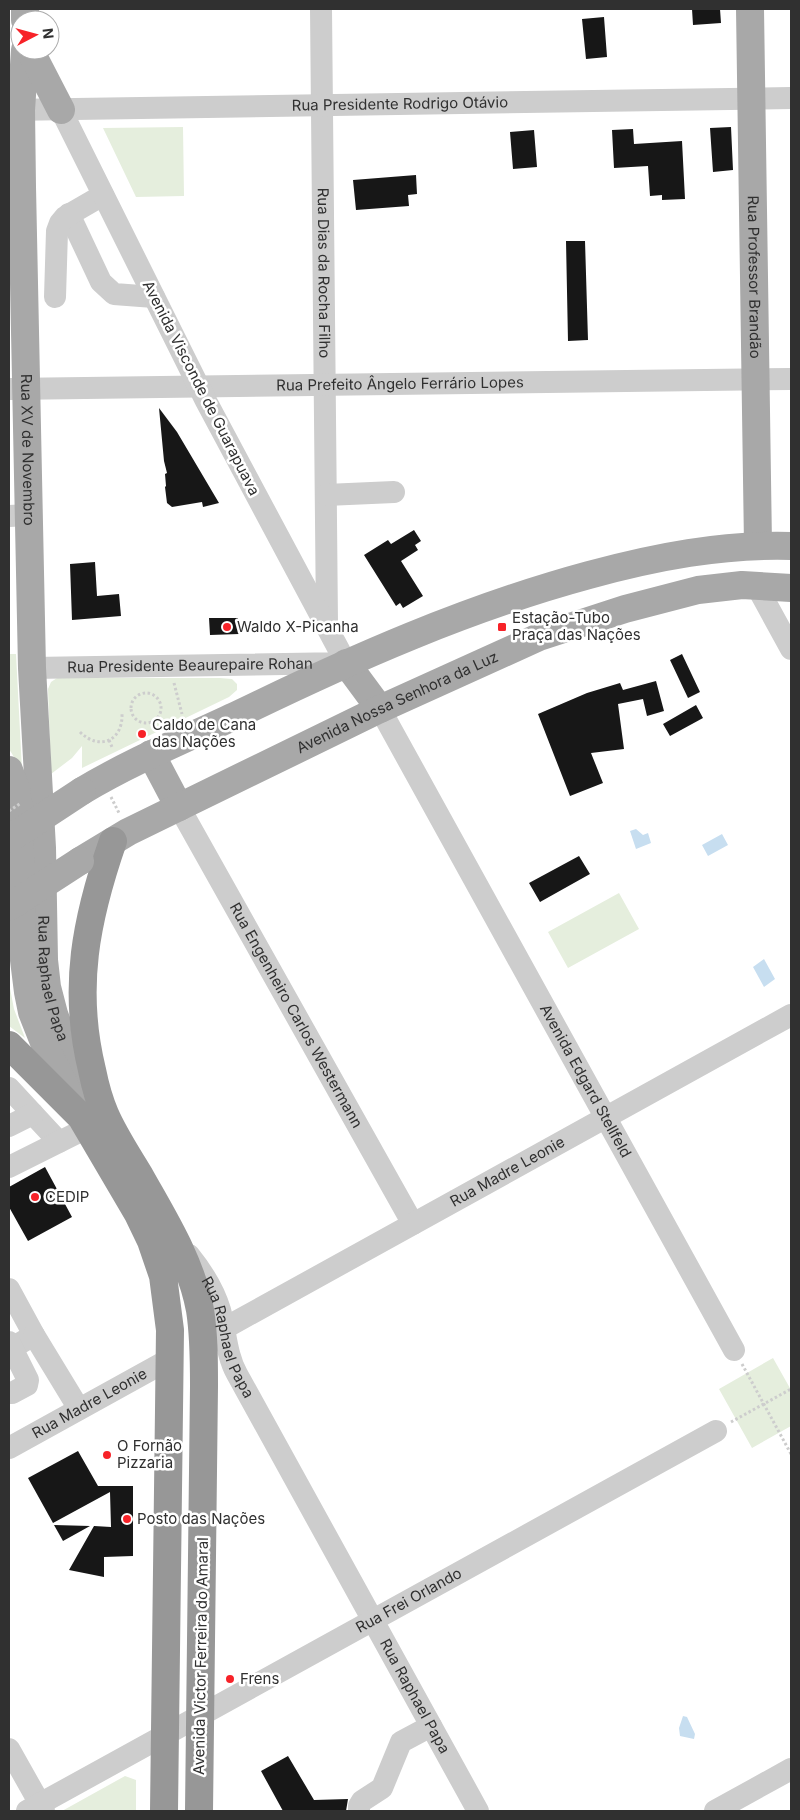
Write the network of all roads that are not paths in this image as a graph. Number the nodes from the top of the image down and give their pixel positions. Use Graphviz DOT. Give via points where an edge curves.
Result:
graph roads {
  1 [pos="321,9"];
  2 [pos="750,9"];
  3 [pos="23,60"];
  4 [pos="35,60"];
  5 [pos="752,98"];
  6 [pos="791,98"];
  7 [pos="322,106"];
  8 [pos="15,110"];
  9 [pos="61,110"];
  10 [pos="15,188"];
  11 [pos="104,196"];
  12 [pos="69,214"];
  13 [pos="55,296"];
  14 [pos="154,297"];
  15 [pos="791,379"];
  16 [pos="756,380"];
  17 [pos="325,385"];
  18 [pos="199,387"];
  19 [pos="18,389"];
  20 [pos="394,492"];
  21 [pos="326,495"];
  22 [pos="19,515"];
  23 [pos="758,545"];
  24 [pos="791,546"];
  25 [pos="791,573"];
  26 [pos="756,585"];
  27 [pos="791,588"];
  28 [pos="327,627"];
  29 [pos="791,649"];
  30 [pos="346,663"];
  31 [pos="32,668"];
  32 [pos="380,709"];
  33 [pos="151,754"];
  34 [pos="9,770"];
  35 [pos="179,807"];
  36 [pos="116,828"];
  37 [pos="9,839"];
  38 [pos="31,856"];
  39 [pos="9,907"];
  40 [pos="791,1015"];
  41 [pos="9,1045"];
  42 [pos="9,1088"];
  43 [pos="33,1114"];
  44 [pos="606,1118"];
  45 [pos="91,1120"];
  46 [pos="9,1126"];
  47 [pos="59,1142"];
  48 [pos="9,1167"];
  49 [pos="413,1224"];
  50 [pos="174,1236"];
  51 [pos="9,1289"];
  52 [pos="223,1329"];
  53 [pos="34,1335"];
  54 [pos="10,1345"];
  55 [pos="734,1350"];
  56 [pos="170,1359"];
  57 [pos="234,1370"];
  58 [pos="204,1386"];
  59 [pos="9,1393"];
  60 [pos="79,1409"];
  61 [pos="716,1431"];
  62 [pos="9,1448"];
  63 [pos="373,1620"];
  64 [pos="200,1716"];
  65 [pos="431,1726"];
  66 [pos="165,1735"];
  67 [pos="9,1749"];
  68 [pos="791,1769"];
  69 [pos="37,1809"];
  70 [pos="164,1811"];
  71 [pos="199,1811"];
  72 [pos="359,1811"];
  73 [pos="478,1811"];
  74 [pos="715,1811"];
  1 -- 7 [label="street, Rua Dias da Rocha Filho"];
  2 -- 5 [label="main road, Rua Professor Brandão"];
  3 -- 8 [label="main road, Rua XV de Novembro"];
  4 -- 9 [label="main road"];
  5 -- 6 [label="street, Rua Presidente Rodrigo Otávio"];
  5 -- 7 [label="street, Rua Presidente Rodrigo Otávio"];
  5 -- 16 [label="main road, Rua Professor Brandão"];
  7 -- 9 [label="street, Rua Presidente Rodrigo Otávio"];
  7 -- 17 [label="street, Rua Dias da Rocha Filho"];
  8 -- 9 [label="street, Rua Presidente Rodrigo Otávio"];
  8 -- 10 [label="main road, Rua XV de Novembro"];
  9 -- 11 [label="street, Avenida Visconde de Guarapuava"];
  10 -- 19 [label="main road, Rua XV de Novembro"];
  11 -- 12 [label="street"];
  11 -- 14 [label="street, Avenida Visconde de Guarapuava"];
  12 -- 13 [label="street" via="57,231"];
  12 -- 14 [label="street" via="101,282 114,294"];
  14 -- 18 [label="street, Avenida Visconde de Guarapuava"];
  15 -- 16 [label="street, Rua Prefeito Ângelo Ferrário Lopes"];
  16 -- 17 [label="street, Rua Prefeito Ângelo Ferrário Lopes"];
  16 -- 23 [label="main road, Rua Professor Brandão"];
  17 -- 18 [label="street, Rua Prefeito Ângelo Ferrário Lopes"];
  17 -- 21 [label="street, Rua Dias da Rocha Filho"];
  18 -- 19 [label="street, Rua Prefeito Ângelo Ferrário Lopes"];
  18 -- 28 [label="street, Avenida Visconde de Guarapuava"];
  19 -- 22 [label="main road, Rua XV de Novembro"];
  20 -- 21 [label="street"];
  21 -- 28 [label="street, Rua Dias da Rocha Filho"];
  22 -- 31 [label="main road, Rua XV de Novembro"];
  23 -- 24 [label="main road"];
  23 -- 25 [label="main road"];
  23 -- 30 [label="main road" via="647,560 565,582 476,610"];
  26 -- 27 [label="main road, Avenida Nossa Senhora da Luz"];
  26 -- 29 [label="street"];
  26 -- 32 [label="main road, Avenida Nossa Senhora da Luz" via="698,590 625,608 547,634"];
  28 -- 30 [label="street, Avenida Visconde de Guarapuava"];
  30 -- 31 [label="street, Rua Presidente Beaurepaire Rohan"];
  30 -- 32 [label="main road"];
  30 -- 33 [label="main road"];
  31 -- 38 [label="main road, Rua XV de Novembro"];
  32 -- 35 [label="main road, Avenida Nossa Senhora da Luz"];
  32 -- 44 [label="street, Avenida Edgard Stellfeld"];
  33 -- 35 [label="main road"];
  33 -- 37 [label="main road, bridge" via="82,791"];
  34 -- 38 [label="main road"];
  35 -- 36 [label="main road, Avenida Nossa Senhora da Luz"];
  35 -- 49 [label="street, Rua Engenheiro Carlos Westermann"];
  36 -- 39 [label="main road, Avenida Nossa Senhora da Luz, bridge" via="80,861"];
  36 -- 45 [label="highway" via="84,949 83,1020"];
  38 -- 45 [label="main road, Rua Raphael Papa" via="24,969 32,1012 49,1056"];
  40 -- 44 [label="street, Rua Madre Leonie"];
  41 -- 45 [label="highway"];
  42 -- 43 [label="street"];
  43 -- 46 [label="street"];
  43 -- 47 [label="street"];
  44 -- 49 [label="street, Rua Madre Leonie"];
  44 -- 55 [label="street, Avenida Edgard Stellfeld"];
  45 -- 47 [label="street"];
  45 -- 50 [label="highway, Rua Raphael Papa"];
  45 -- 56 [label="highway, Rua Raphael Papa" via="159,1260 166,1289"];
  47 -- 48 [label="street"];
  49 -- 52 [label="street, Rua Madre Leonie"];
  50 -- 52 [label="street, Rua Raphael Papa" via="207,1280 220,1310"];
  50 -- 58 [label="highway, Avenida Victor Ferreira do Amaral" via="200,1308"];
  51 -- 53 [label="street"];
  52 -- 57 [label="street, Rua Raphael Papa"];
  53 -- 54 [label="street"];
  53 -- 60 [label="street"];
  54 -- 59 [label="street" via="28,1380 27,1385"];
  56 -- 60 [label="street, Rua Madre Leonie"];
  56 -- 66 [label="highway"];
  57 -- 58 [label="street" via="214,1371 206,1376"];
  57 -- 63 [label="street, Rua Raphael Papa"];
  58 -- 64 [label="highway, Avenida Victor Ferreira do Amaral"];
  60 -- 62 [label="street, Rua Madre Leonie"];
  61 -- 63 [label="street, Rua Frei Orlando"];
  63 -- 64 [label="street, Rua Frei Orlando"];
  63 -- 65 [label="street, Rua Raphael Papa"];
  64 -- 66 [label="street, Rua Frei Orlando"];
  64 -- 71 [label="highway, Avenida Victor Ferreira do Amaral"];
  65 -- 72 [label="street" via="401,1742 382,1788 362,1801"];
  65 -- 73 [label="street, Rua Raphael Papa"];
  66 -- 69 [label="street, Rua Frei Orlando"];
  66 -- 70 [label="highway"];
  67 -- 69 [label="street"];
  68 -- 74 [label="street"];
}
